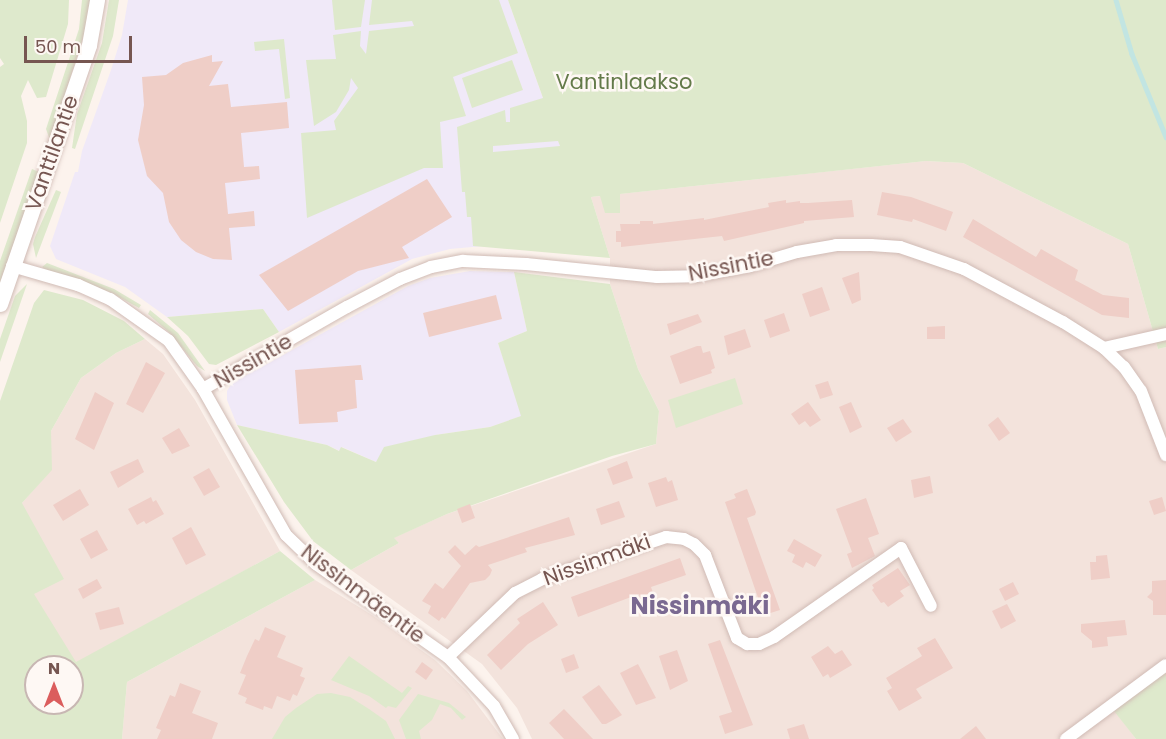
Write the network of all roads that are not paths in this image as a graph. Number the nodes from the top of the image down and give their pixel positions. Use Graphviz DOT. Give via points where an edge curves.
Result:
graph roads {
  1 [pos="97,0"];
  2 [pos="12,266"];
  3 [pos="0,304"];
  4 [pos="1166,334"];
  5 [pos="1104,348"];
  6 [pos="203,389"];
  7 [pos="1166,455"];
  8 [pos="931,606"];
  9 [pos="448,657"];
  10 [pos="1166,665"];
  11 [pos="513,739"];
  12 [pos="1066,739"];
  1 -- 2 [label="street, Vanttilantie" via="89,45"];
  2 -- 3 [label="street, Vanttilantie"];
  2 -- 6 [label="street, Nissinmäentie" via="78,285 110,299 169,341"];
  4 -- 5 [label="street"];
  5 -- 6 [label="street, Nissintie" via="964,269 900,247 836,245 696,276 657,277 463,261 431,267 400,279"];
  5 -- 7 [label="street, Nissintie" via="1141,391"];
  6 -- 9 [label="street, Nissinmäentie" via="286,535 316,564"];
  8 -- 9 [label="street, Nissinmäki" via="901,548 774,637 759,644 747,644 737,638 705,555 684,539 666,537 542,579 516,593"];
  9 -- 11 [label="street, Nissinmäentie" via="494,706"];
  10 -- 12 [label="street"];
}
